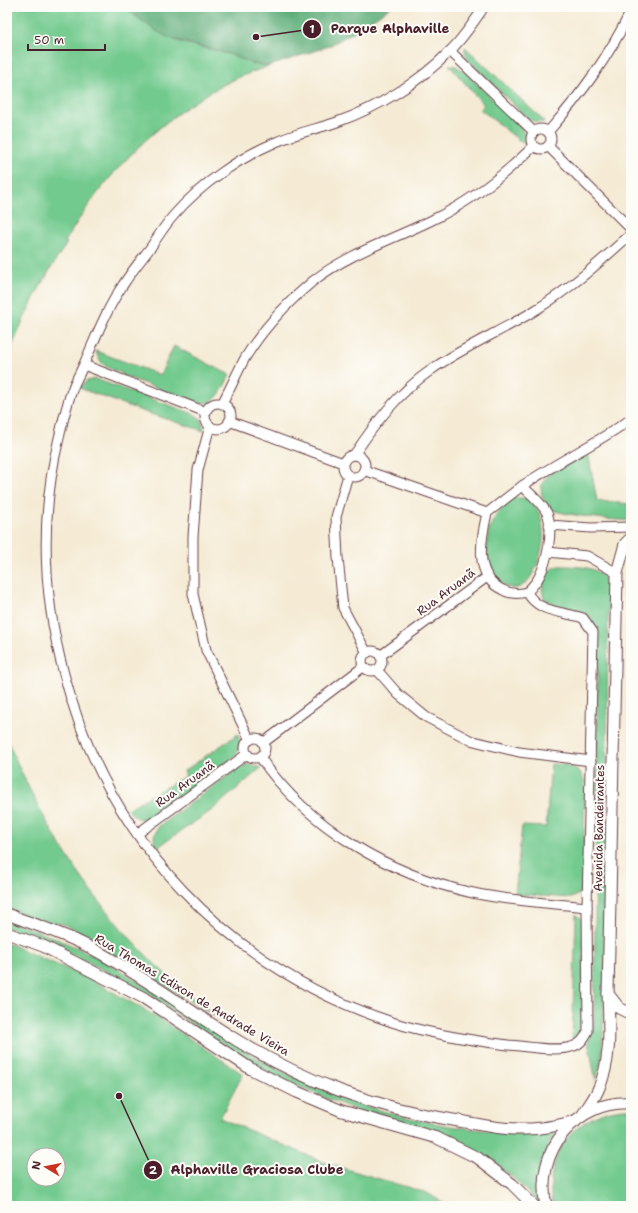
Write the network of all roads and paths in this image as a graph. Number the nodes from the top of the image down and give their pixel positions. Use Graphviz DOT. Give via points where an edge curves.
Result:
graph roads {
  1 [pos="484,7"];
  2 [pos="631,11"];
  3 [pos="450,51"];
  4 [pos="534,132"];
  5 [pos="548,132"];
  6 [pos="534,146"];
  7 [pos="548,146"];
  8 [pos="631,228"];
  9 [pos="631,234"];
  10 [pos="84,365"];
  11 [pos="222,404"];
  12 [pos="206,412"];
  13 [pos="631,419"];
  14 [pos="229,421"];
  15 [pos="210,426"];
  16 [pos="354,455"];
  17 [pos="343,463"];
  18 [pos="364,470"];
  19 [pos="348,475"];
  20 [pos="522,486"];
  21 [pos="487,513"];
  22 [pos="549,525"];
  23 [pos="631,527"];
  24 [pos="631,538"];
  25 [pos="548,552"];
  26 [pos="617,573"];
  27 [pos="487,577"];
  28 [pos="527,592"];
  29 [pos="367,653"];
  30 [pos="380,656"];
  31 [pos="363,666"];
  32 [pos="377,670"];
  33 [pos="250,740"];
  34 [pos="263,743"];
  35 [pos="247,754"];
  36 [pos="260,757"];
  37 [pos="591,761"];
  38 [pos="137,834"];
  39 [pos="587,907"];
  40 [pos="7,914"];
  41 [pos="7,933"];
  42 [pos="608,994"];
  43 [pos="631,1014"];
  44 [pos="631,1104"];
  45 [pos="579,1118"];
  46 [pos="534,1206"];
  47 [pos="546,1206"];
  1 -- 3 [label="street"];
  2 -- 5 [label="street" via="606,58 580,96"];
  3 -- 4 [label="street"];
  3 -- 10 [label="street" via="392,96 338,121 275,142 241,160 209,182 174,215 121,288 93,341"];
  4 -- 5 [label="street" via="541,129"];
  4 -- 6 [label="street" via="531,139"];
  5 -- 7 [label="street" via="551,139"];
  6 -- 7 [label="street" via="541,149"];
  6 -- 11 [label="street" via="507,172 467,201 429,222 340,262 313,282 260,337"];
  7 -- 8 [label="street"];
  9 -- 16 [label="street" via="581,279 534,311 430,370 403,392 378,420"];
  10 -- 12 [label="street"];
  10 -- 38 [label="street" via="71,394 58,439 50,486 46,554 50,607 56,646 78,720 109,790"];
  11 -- 12 [label="street" via="213,404"];
  11 -- 14 [label="street" via="229,410"];
  12 -- 15 [label="street" via="206,420"];
  13 -- 20 [label="street" via="608,436 554,465"];
  14 -- 15 [label="street" via="222,428"];
  14 -- 17 [label="street"];
  15 -- 33 [label="street" via="198,470 193,537 193,594 206,650"];
  16 -- 17 [label="street" via="347,457"];
  16 -- 18 [label="street" via="363,460"];
  17 -- 19 [label="street"];
  18 -- 19 [label="street" via="357,476"];
  18 -- 21 [label="street"];
  19 -- 29 [label="street" via="336,518 343,608"];
  20 -- 21 [label="street"];
  20 -- 22 [label="street" via="537,499 547,514"];
  21 -- 27 [label="street" via="482,542 482,560"];
  22 -- 23 [label="street"];
  22 -- 25 [label="street"];
  24 -- 26 [label="street, Avenida Bandeirantes" via="625,544"];
  25 -- 26 [label="street" via="587,556"];
  25 -- 28 [label="street" via="538,578"];
  26 -- 42 [label="street, Avenida Bandeirantes"];
  27 -- 28 [label="street" via="494,586 509,593"];
  27 -- 30 [label="street, Rua Aruanã"];
  28 -- 37 [label="street" via="531,600 543,609 583,618 593,632"];
  29 -- 30 [label="street" via="375,651"];
  29 -- 31 [label="street" via="362,659"];
  30 -- 32 [label="street" via="382,664"];
  31 -- 32 [label="street" via="369,671"];
  31 -- 34 [label="street"];
  32 -- 37 [label="street" via="398,694 426,717 470,740 519,752"];
  33 -- 34 [label="street" via="257,739"];
  33 -- 35 [label="street" via="245,746"];
  34 -- 36 [label="street" via="265,750"];
  35 -- 36 [label="street" via="254,758"];
  35 -- 38 [label="street, Rua Aruanã"];
  36 -- 39 [label="street" via="284,786 319,820 359,849 381,860 439,884 472,893"];
  37 -- 39 [label="street"];
  38 -- 39 [label="street" via="166,873 203,911 243,944 289,975 317,991 393,1023 487,1042 558,1049 573,1047 583,1041 588,1031"];
  40 -- 45 [label="street, Rua Thomas Edixon de Andrade Vieira" via="90,947 238,1040 287,1068 343,1093 393,1108 478,1124 526,1129 552,1126"];
  41 -- 46 [label="street" via="43,946 144,998 251,1069 297,1092 342,1111 437,1138 478,1158 512,1184"];
  42 -- 43 [label="street" via="619,1008"];
  42 -- 45 [label="street, Avenida Bandeirantes" via="609,1048 605,1073 598,1091"];
  44 -- 45 [label="street" via="604,1106"];
  45 -- 47 [label="street" via="559,1137 547,1162 544,1184"];
}
